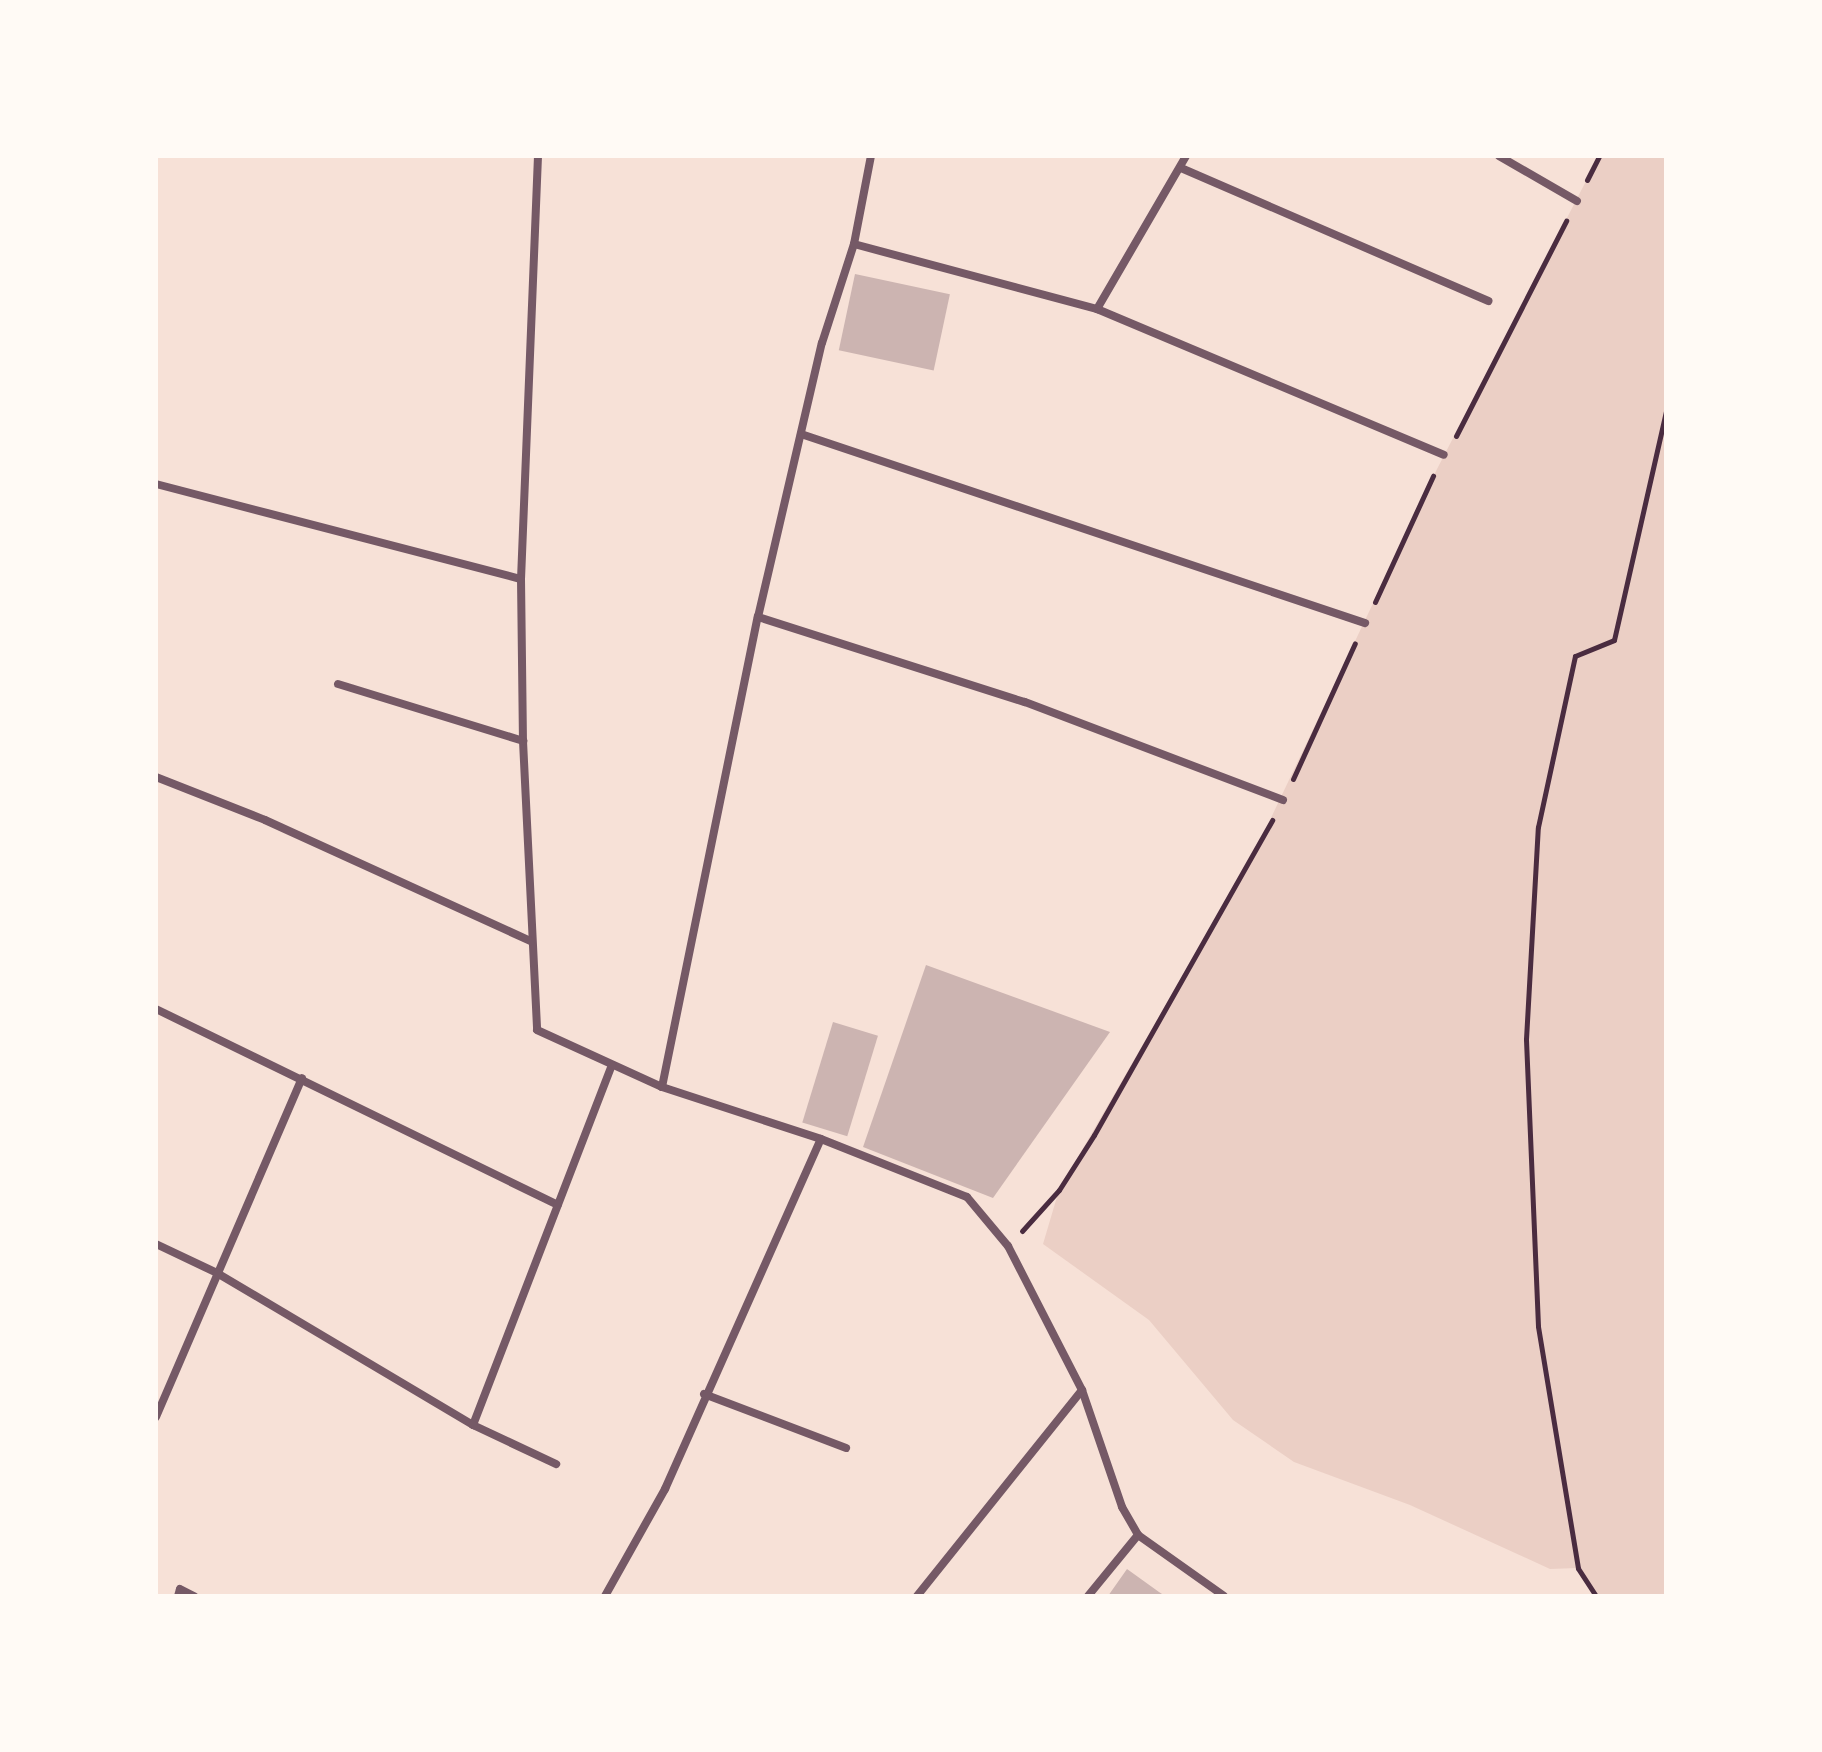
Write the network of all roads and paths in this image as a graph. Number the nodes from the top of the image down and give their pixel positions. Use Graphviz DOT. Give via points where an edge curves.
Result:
graph roads {
  1 [pos="538,156"];
  2 [pos="871,156"];
  3 [pos="1186,156"];
  4 [pos="1499,156"];
  5 [pos="1599,156"];
  6 [pos="1181,168"];
  7 [pos="1577,201"];
  8 [pos="854,244"];
  9 [pos="1488,301"];
  10 [pos="1097,309"];
  11 [pos="1666,411"];
  12 [pos="801,434"];
  13 [pos="1444,455"];
  14 [pos="156,484"];
  15 [pos="521,579"];
  16 [pos="758,617"];
  17 [pos="1365,623"];
  18 [pos="338,684"];
  19 [pos="523,741"];
  20 [pos="156,777"];
  21 [pos="1283,800"];
  22 [pos="531,941"];
  23 [pos="156,1009"];
  24 [pos="612,1065"];
  25 [pos="302,1078"];
  26 [pos="662,1087"];
  27 [pos="821,1139"];
  28 [pos="558,1205"];
  29 [pos="156,1244"];
  30 [pos="1008,1246"];
  31 [pos="217,1273"];
  32 [pos="1082,1390"];
  33 [pos="704,1394"];
  34 [pos="156,1417"];
  35 [pos="473,1425"];
  36 [pos="846,1448"];
  37 [pos="556,1464"];
  38 [pos="1138,1535"];
  39 [pos="178,1596"];
  40 [pos="194,1596"];
  41 [pos="605,1596"];
  42 [pos="917,1596"];
  43 [pos="1088,1596"];
  44 [pos="1224,1596"];
  45 [pos="1596,1596"];
  1 -- 15 [label="street"];
  2 -- 8 [label="street"];
  3 -- 6 [label="street"];
  4 -- 7 [label="street"];
  5 -- 7 [label="path"];
  6 -- 9 [label="street"];
  6 -- 10 [label="street"];
  7 -- 13 [label="path"];
  8 -- 10 [label="street"];
  8 -- 12 [label="street"];
  10 -- 13 [label="street"];
  11 -- 45 [label="path" via="1614,640 1575,656 1538,827 1527,1024 1538,1326 1578,1568"];
  12 -- 16 [label="street"];
  12 -- 17 [label="street"];
  13 -- 17 [label="path"];
  14 -- 15 [label="street"];
  15 -- 19 [label="street"];
  16 -- 21 [label="street" via="1025,702"];
  16 -- 26 [label="street"];
  17 -- 21 [label="path"];
  18 -- 19 [label="street"];
  19 -- 22 [label="street"];
  20 -- 22 [label="street" via="265,820"];
  21 -- 30 [label="path" via="1094,1135 1059,1190"];
  22 -- 24 [label="street" via="537,1030"];
  23 -- 25 [label="street"];
  24 -- 26 [label="street"];
  24 -- 28 [label="street"];
  25 -- 28 [label="street"];
  25 -- 31 [label="street"];
  26 -- 27 [label="street"];
  27 -- 30 [label="street" via="967,1197"];
  27 -- 33 [label="street"];
  28 -- 35 [label="street"];
  29 -- 31 [label="street"];
  30 -- 32 [label="street"];
  31 -- 34 [label="street"];
  31 -- 35 [label="street"];
  32 -- 38 [label="street" via="1122,1507"];
  32 -- 42 [label="street"];
  33 -- 36 [label="street"];
  33 -- 41 [label="street" via="665,1489"];
  35 -- 37 [label="street"];
  38 -- 43 [label="street"];
  38 -- 44 [label="street"];
  39 -- 40 [label="street" via="180,1589"];
}
